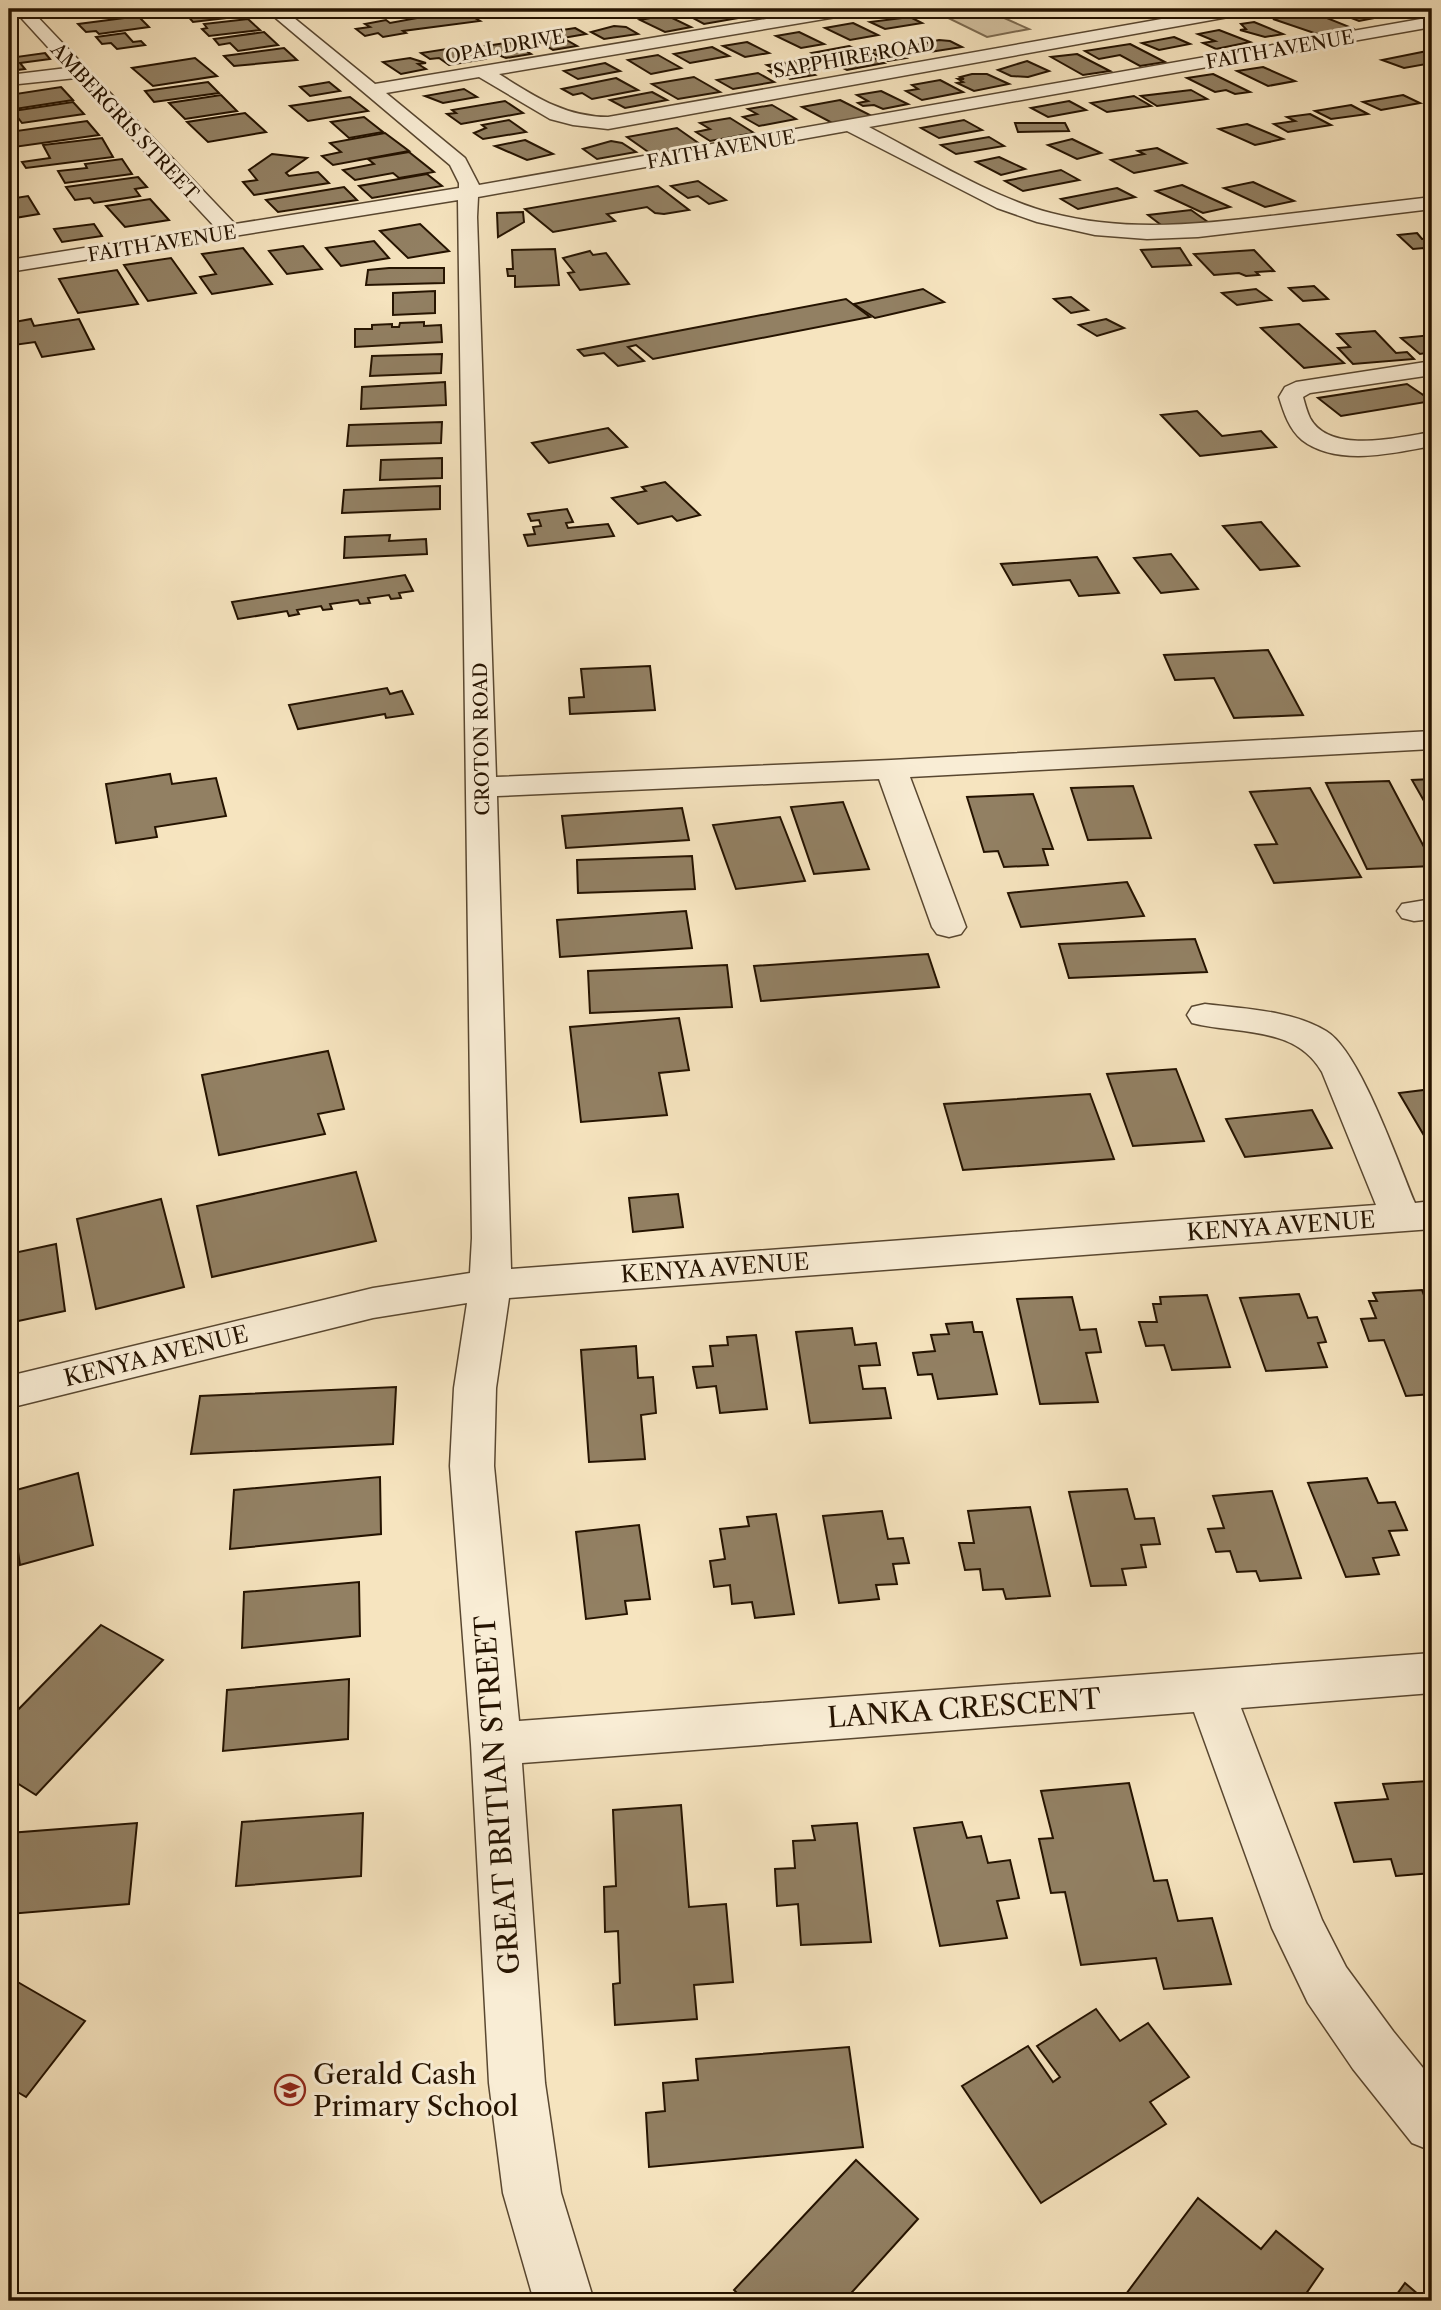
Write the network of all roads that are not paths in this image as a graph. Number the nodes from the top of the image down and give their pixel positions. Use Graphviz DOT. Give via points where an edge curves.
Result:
graph roads {
  1 [pos="21,9"];
  2 [pos="273,9"];
  3 [pos="854,9"];
  4 [pos="1245,9"];
  5 [pos="1432,22"];
  6 [pos="482,71"];
  7 [pos="77,72"];
  8 [pos="9,80"];
  9 [pos="371,90"];
  10 [pos="851,126"];
  11 [pos="468,193"];
  12 [pos="1432,203"];
  13 [pos="231,232"];
  14 [pos="9,266"];
  15 [pos="1432,368"];
  16 [pos="1432,439"];
  17 [pos="1432,740"];
  18 [pos="891,769"];
  19 [pos="482,787"];
  20 [pos="949,927"];
  21 [pos="1205,1015"];
  22 [pos="1417,1216"];
  23 [pos="490,1285"];
  24 [pos="9,1392"];
  25 [pos="1432,1673"];
  26 [pos="1210,1690"];
  27 [pos="496,1744"];
  28 [pos="1432,2123"];
  29 [pos="564,2301"];
  1 -- 7 [label="street, AMBERGRIS STREET"];
  2 -- 9 [label="street, CROTON ROAD"];
  3 -- 6 [label="street, OPAL DRIVE"];
  4 -- 6 [label="street, SAPPHIRE ROAD" via="608,123 560,118"];
  5 -- 10 [label="street, FAITH AVENUE"];
  6 -- 9 [label="street, OPAL DRIVE"];
  7 -- 8 [label="street"];
  7 -- 13 [label="street, AMBERGRIS STREET"];
  9 -- 11 [label="street, CROTON ROAD" via="458,162 468,177"];
  10 -- 11 [label="street, FAITH AVENUE"];
  10 -- 12 [label="street" via="1004,204 1095,229 1199,231"];
  11 -- 13 [label="street, FAITH AVENUE"];
  11 -- 19 [label="street, CROTON ROAD"];
  13 -- 14 [label="street, FAITH AVENUE"];
  15 -- 16 [label="street" via="1304,387 1291,397 1297,419 1334,446 1378,448"];
  17 -- 18 [label="street"];
  18 -- 19 [label="street"];
  18 -- 20 [label="street"];
  19 -- 23 [label="street, CROTON ROAD"];
  21 -- 22 [label="street" via="1314,1038 1340,1072"];
  22 -- 23 [label="street, KENYA AVENUE"];
  23 -- 24 [label="street, KENYA AVENUE" via="373,1303"];
  23 -- 27 [label="street, GREAT BRITIAN STREET" via="475,1388 472,1466"];
  25 -- 26 [label="street, LANKA CRESCENT"];
  26 -- 27 [label="street, LANKA CRESCENT"];
  26 -- 28 [label="street" via="1299,1928 1327,1985"];
  27 -- 29 [label="street, GREAT BRITIAN STREET" via="517,2083 532,2193"];
}
